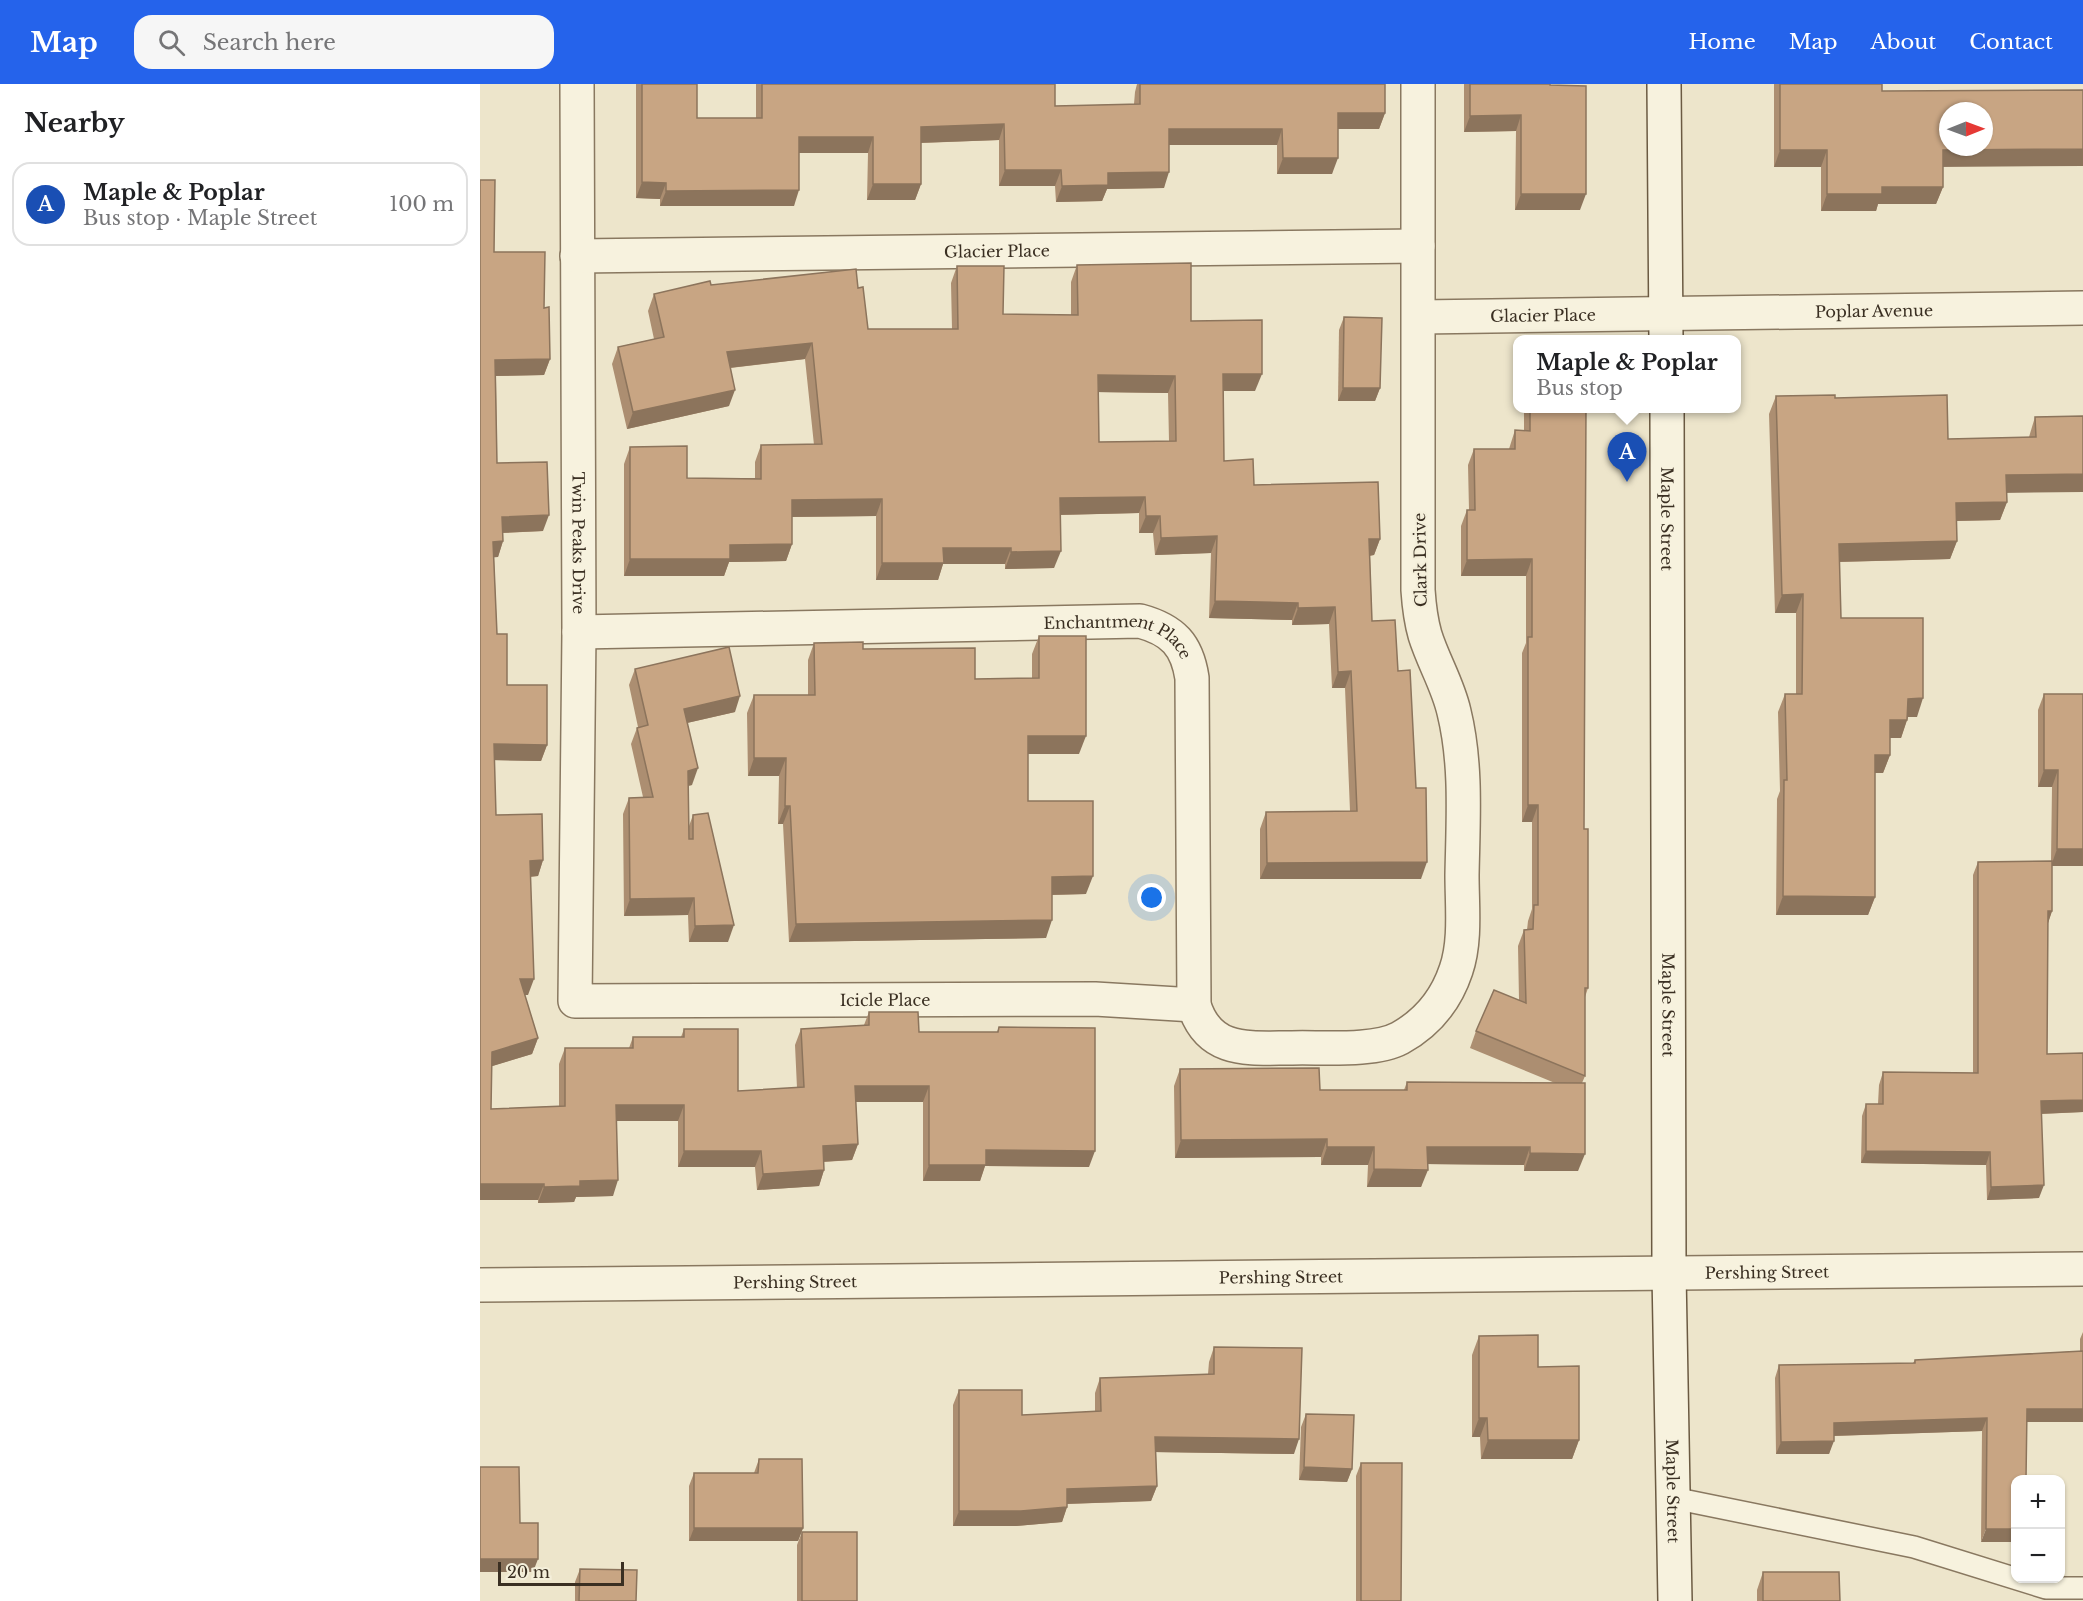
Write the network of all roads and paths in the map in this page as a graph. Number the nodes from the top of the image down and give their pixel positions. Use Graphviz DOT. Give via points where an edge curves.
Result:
graph roads {
  1 [pos="577,84"];
  2 [pos="1418,84"];
  3 [pos="1664,84"];
  4 [pos="1418,246"];
  5 [pos="577,256"];
  6 [pos="2083,308"];
  7 [pos="1420,317"];
  8 [pos="1666,328"];
  9 [pos="1667,413"];
  10 [pos="579,632"];
  11 [pos="575,1001"];
  12 [pos="1194,1005"];
  13 [pos="2083,1269"];
  14 [pos="1669,1273"];
  15 [pos="480,1286"];
  16 [pos="1673,1498"];
  17 [pos="2083,1588"];
  18 [pos="1674,1601"];
  1 -- 5 [label="street, Twin Peaks Drive"];
  2 -- 4 [label="street, Clark Drive"];
  3 -- 8 [label="street"];
  4 -- 5 [label="street, Glacier Place"];
  4 -- 7 [label="street, Clark Drive"];
  5 -- 10 [label="street, Twin Peaks Drive"];
  6 -- 8 [label="street, Poplar Avenue"];
  7 -- 8 [label="street, Glacier Place"];
  7 -- 12 [label="street, Clark Drive" via="1419,601 1425,635 1449,694 1459,737 1462,925 1458,967 1432,1014 1397,1040 1364,1046 1242,1048 1218,1040 1204,1025"];
  9 -- 14 [label="street, Maple Street"];
  10 -- 11 [label="street, Twin Peaks Drive"];
  10 -- 12 [label="street, Enchantment Place" via="1140,621 1160,626 1188,655 1192,678"];
  11 -- 12 [label="street, Icicle Place" via="1095,999"];
  13 -- 14 [label="street, Pershing Street"];
  14 -- 15 [label="street, Pershing Street"];
  14 -- 16 [label="street, Maple Street"];
  16 -- 17 [label="lane" via="1914,1547 2046,1588"];
  16 -- 18 [label="street, Maple Street"];
}
